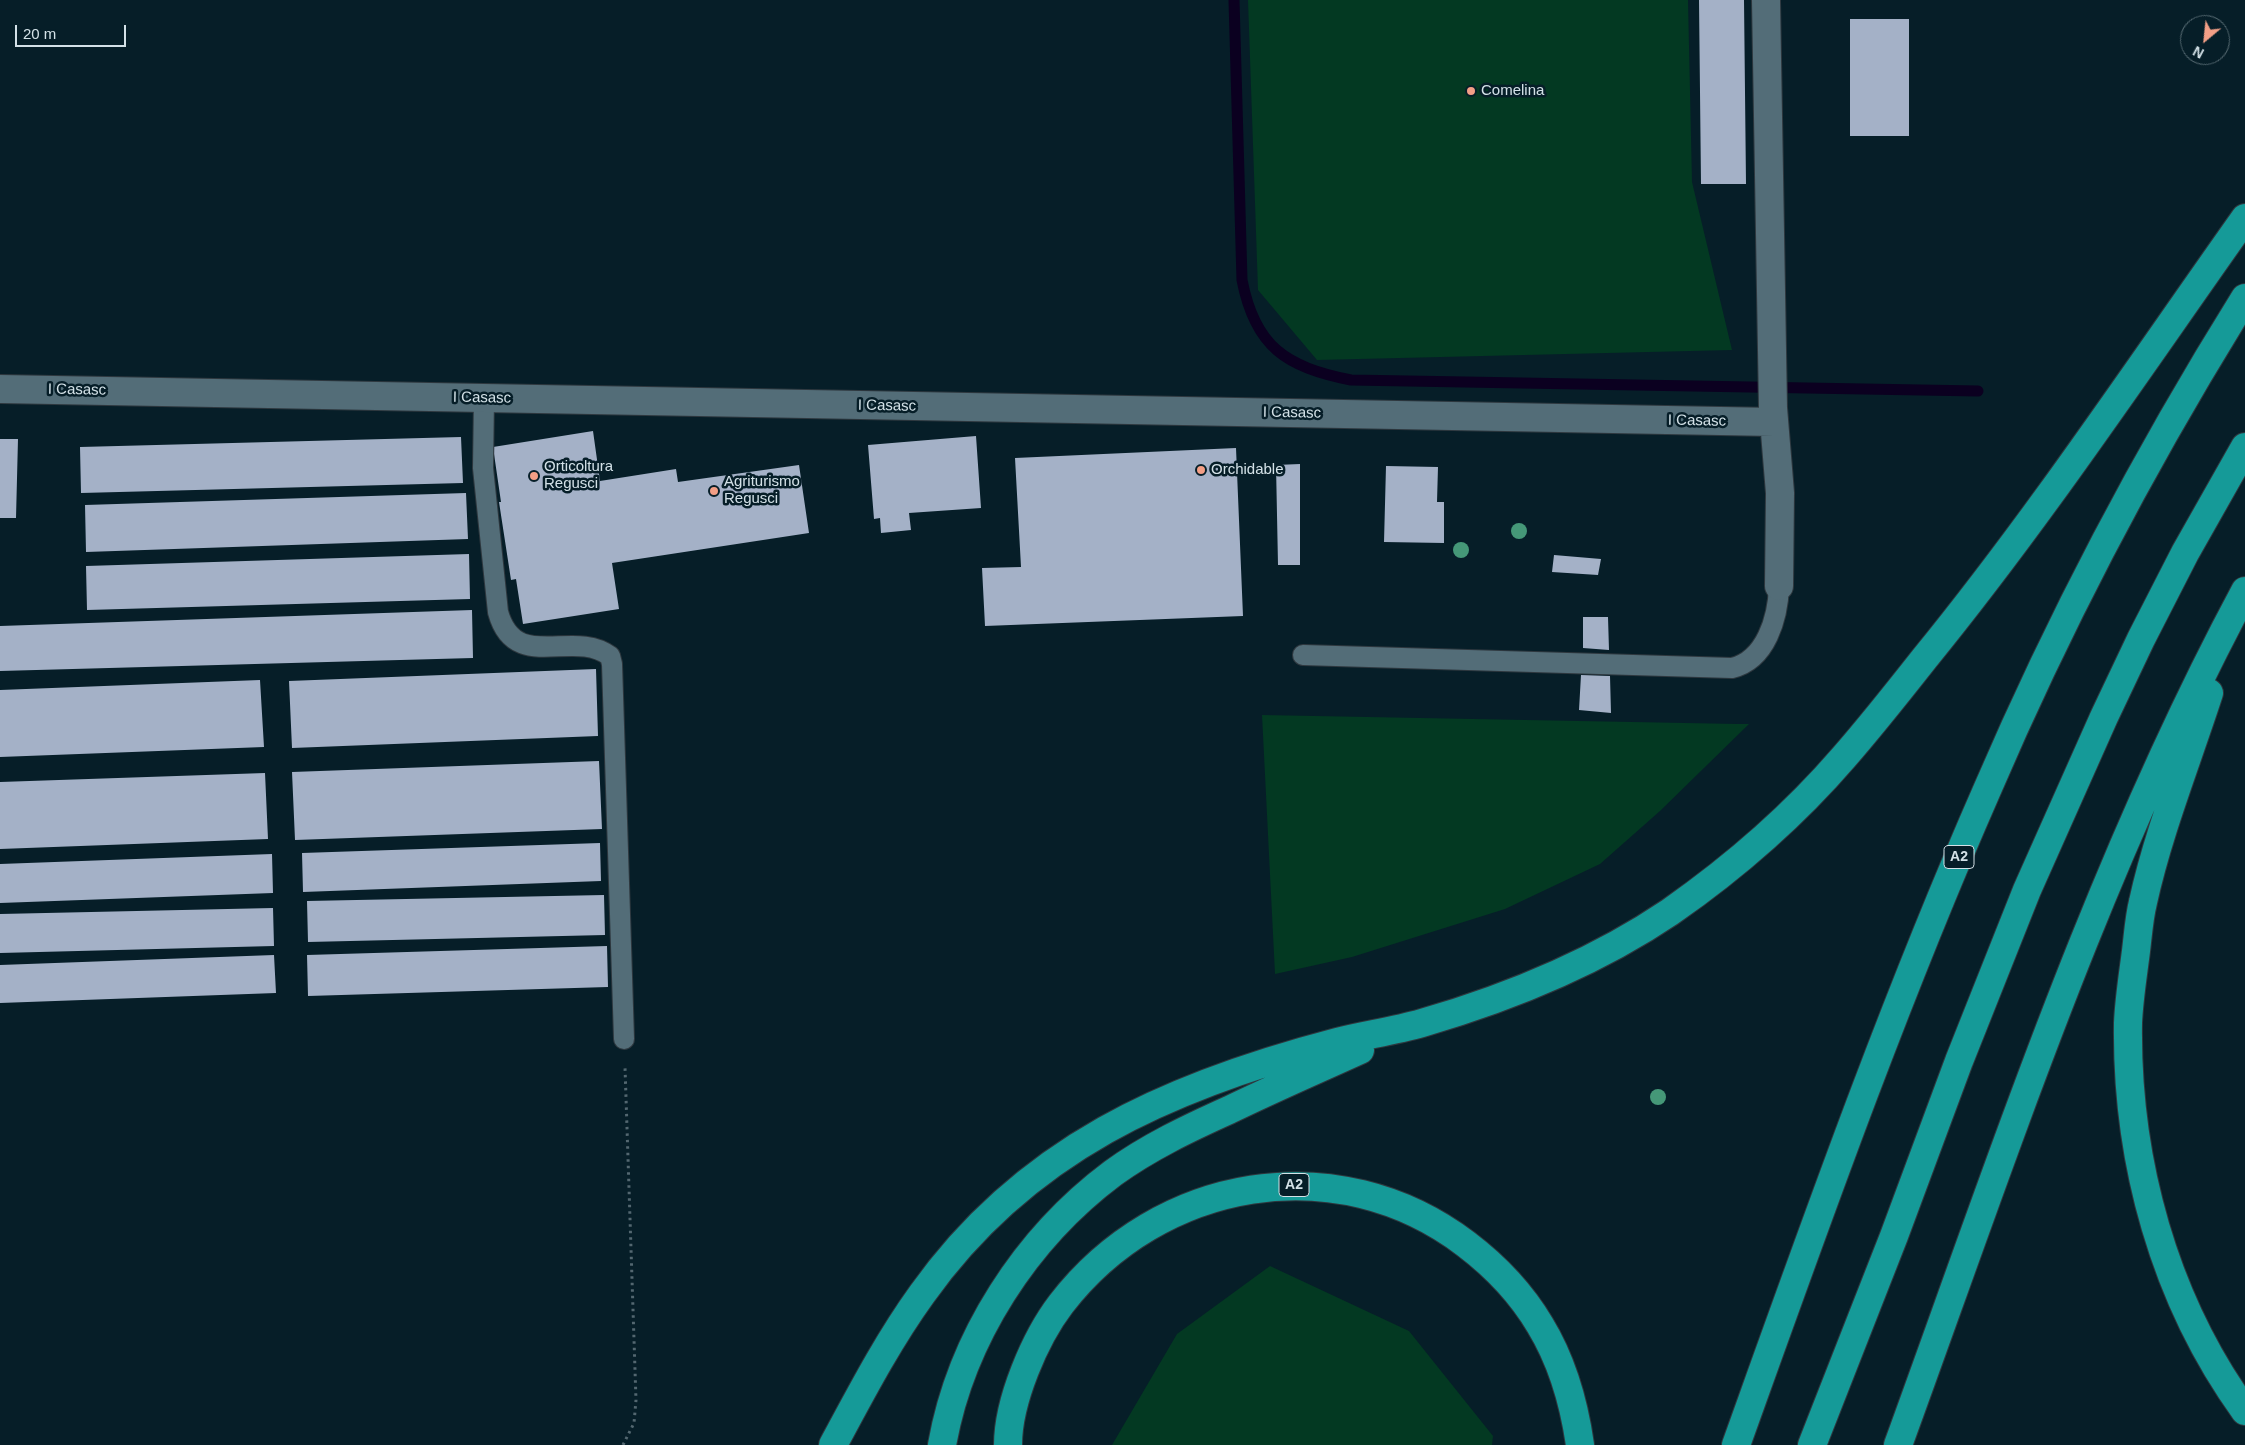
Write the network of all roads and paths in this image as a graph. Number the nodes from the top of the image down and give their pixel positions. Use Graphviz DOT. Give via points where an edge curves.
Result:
graph roads {
  1 [pos="1766,0"];
  2 [pos="2245,218"];
  3 [pos="2245,298"];
  4 [pos="0,389"];
  5 [pos="484,398"];
  6 [pos="1774,415"];
  7 [pos="2245,447"];
  8 [pos="1779,586"];
  9 [pos="2242,597"];
  10 [pos="1304,655"];
  11 [pos="1420,1023"];
  12 [pos="624,1039"];
  13 [pos="2245,1411"];
  14 [pos="623,1445"];
  15 [pos="834,1445"];
  16 [pos="942,1445"];
  17 [pos="1008,1445"];
  18 [pos="1580,1445"];
  19 [pos="1736,1445"];
  20 [pos="1812,1445"];
  21 [pos="1898,1445"];
  1 -- 6 [label="street"];
  2 -- 11 [label="highway" via="1966,608 1842,759 1794,809 1709,883 1628,938 1552,976"];
  3 -- 19 [label="highway, A2" via="2164,432 2115,525 2036,682 1987,789 1862,1098"];
  4 -- 5 [label="street, I Casasc"];
  5 -- 6 [label="street, I Casasc"];
  5 -- 12 [label="lane" via="482,468 502,626 508,635 530,646 596,648 610,656 612,664"];
  6 -- 8 [label="street" via="1780,493"];
  7 -- 20 [label="highway" via="2185,553 2142,639 2027,890"];
  8 -- 10 [label="lane" via="1774,621 1762,646 1754,658 1732,668"];
  9 -- 13 [label="highway" via="2145,894 2128,1021 2139,1163 2153,1220 2168,1269 2207,1352"];
  9 -- 21 [label="highway" via="2164,755 2081,948 2006,1144"];
  11 -- 15 [label="highway" via="1338,1042 1203,1084 1124,1119 1050,1163 988,1216 921,1294 891,1341"];
  11 -- 16 [label="highway" via="1180,1133 1114,1173 1085,1197 1037,1246 996,1304 963,1370"];
  12 -- 14 [label="path" via="636,1400 634,1423"];
  17 -- 18 [label="highway, A2" via="1012,1415 1031,1356 1054,1313 1086,1274 1132,1237 1192,1204 1244,1190 1287,1185 1342,1190 1398,1205 1452,1233 1499,1272 1539,1323 1555,1354 1568,1391"];
}
